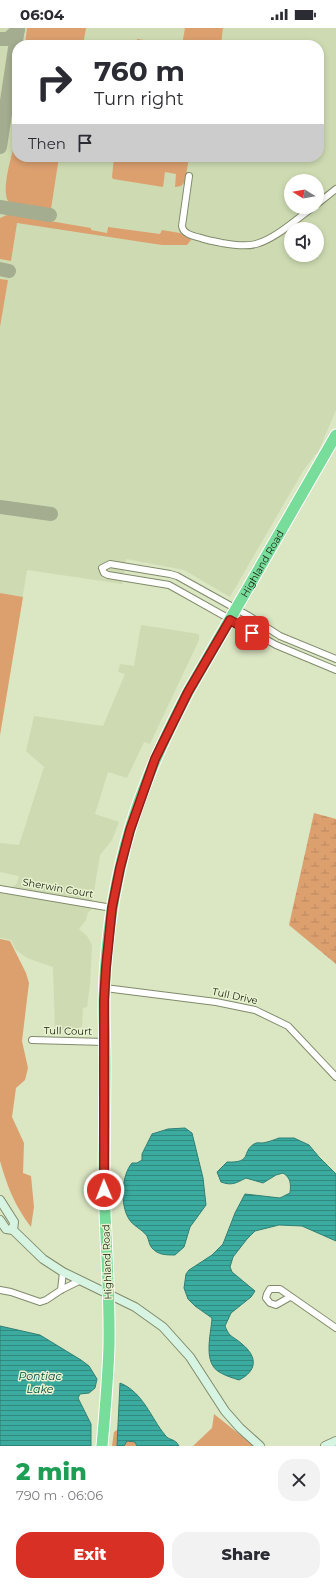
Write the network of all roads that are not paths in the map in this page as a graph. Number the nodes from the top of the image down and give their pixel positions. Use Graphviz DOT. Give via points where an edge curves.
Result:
graph roads {
  1 [pos="189,176"];
  2 [pos="336,189"];
  3 [pos="324,198"];
  4 [pos="304,214"];
  5 [pos="336,435"];
  6 [pos="236,610"];
  7 [pos="230,620"];
  8 [pos="336,659"];
  9 [pos="336,670"];
  10 [pos="0,889"];
  11 [pos="112,908"];
  12 [pos="105,988"];
  13 [pos="32,1040"];
  14 [pos="105,1042"];
  15 [pos="336,1077"];
  16 [pos="0,1200"];
  17 [pos="0,1220"];
  18 [pos="13,1230"];
  19 [pos="63,1272"];
  20 [pos="79,1281"];
  21 [pos="0,1290"];
  22 [pos="61,1290"];
  23 [pos="108,1294"];
  24 [pos="290,1297"];
  25 [pos="336,1328"];
  26 [pos="336,1441"];
  27 [pos="102,1446"];
  28 [pos="260,1446"];
  29 [pos="325,1446"];
  1 -- 4 [label="street" via="182,230 203,239 228,244 256,244"];
  2 -- 3 [label="street"];
  5 -- 6 [label="highway, Highland Road"];
  6 -- 7 [label="highway, Highland Road"];
  6 -- 7 [label="street" via="170,574 110,564 102,568 108,575 169,585"];
  6 -- 8 [label="street" via="280,636"];
  7 -- 9 [label="street" via="281,648"];
  7 -- 11 [label="highway, Highland Road" via="188,692 155,759 130,830"];
  10 -- 11 [label="street, Sherwin Court"];
  11 -- 12 [label="highway, Highland Road"];
  12 -- 14 [label="highway, Highland Road"];
  12 -- 15 [label="street, Tull Drive" via="216,1002 268,1015 288,1026"];
  13 -- 14 [label="street, Tull Court"];
  14 -- 23 [label="highway, Highland Road" via="104,1180"];
  16 -- 18 [label="main road" via="14,1222"];
  17 -- 18 [label="main road" via="6,1229"];
  18 -- 19 [label="main road" via="43,1259"];
  19 -- 20 [label="main road"];
  19 -- 22 [label="street"];
  20 -- 22 [label="street"];
  20 -- 23 [label="main road"];
  21 -- 22 [label="street" via="40,1302"];
  23 -- 27 [label="highway, Highland Road" via="109,1347"];
  23 -- 28 [label="main road" via="143,1312 167,1331 190,1356 225,1411"];
  24 -- 25 [label="street"];
  26 -- 29 [label="main road"];
}
